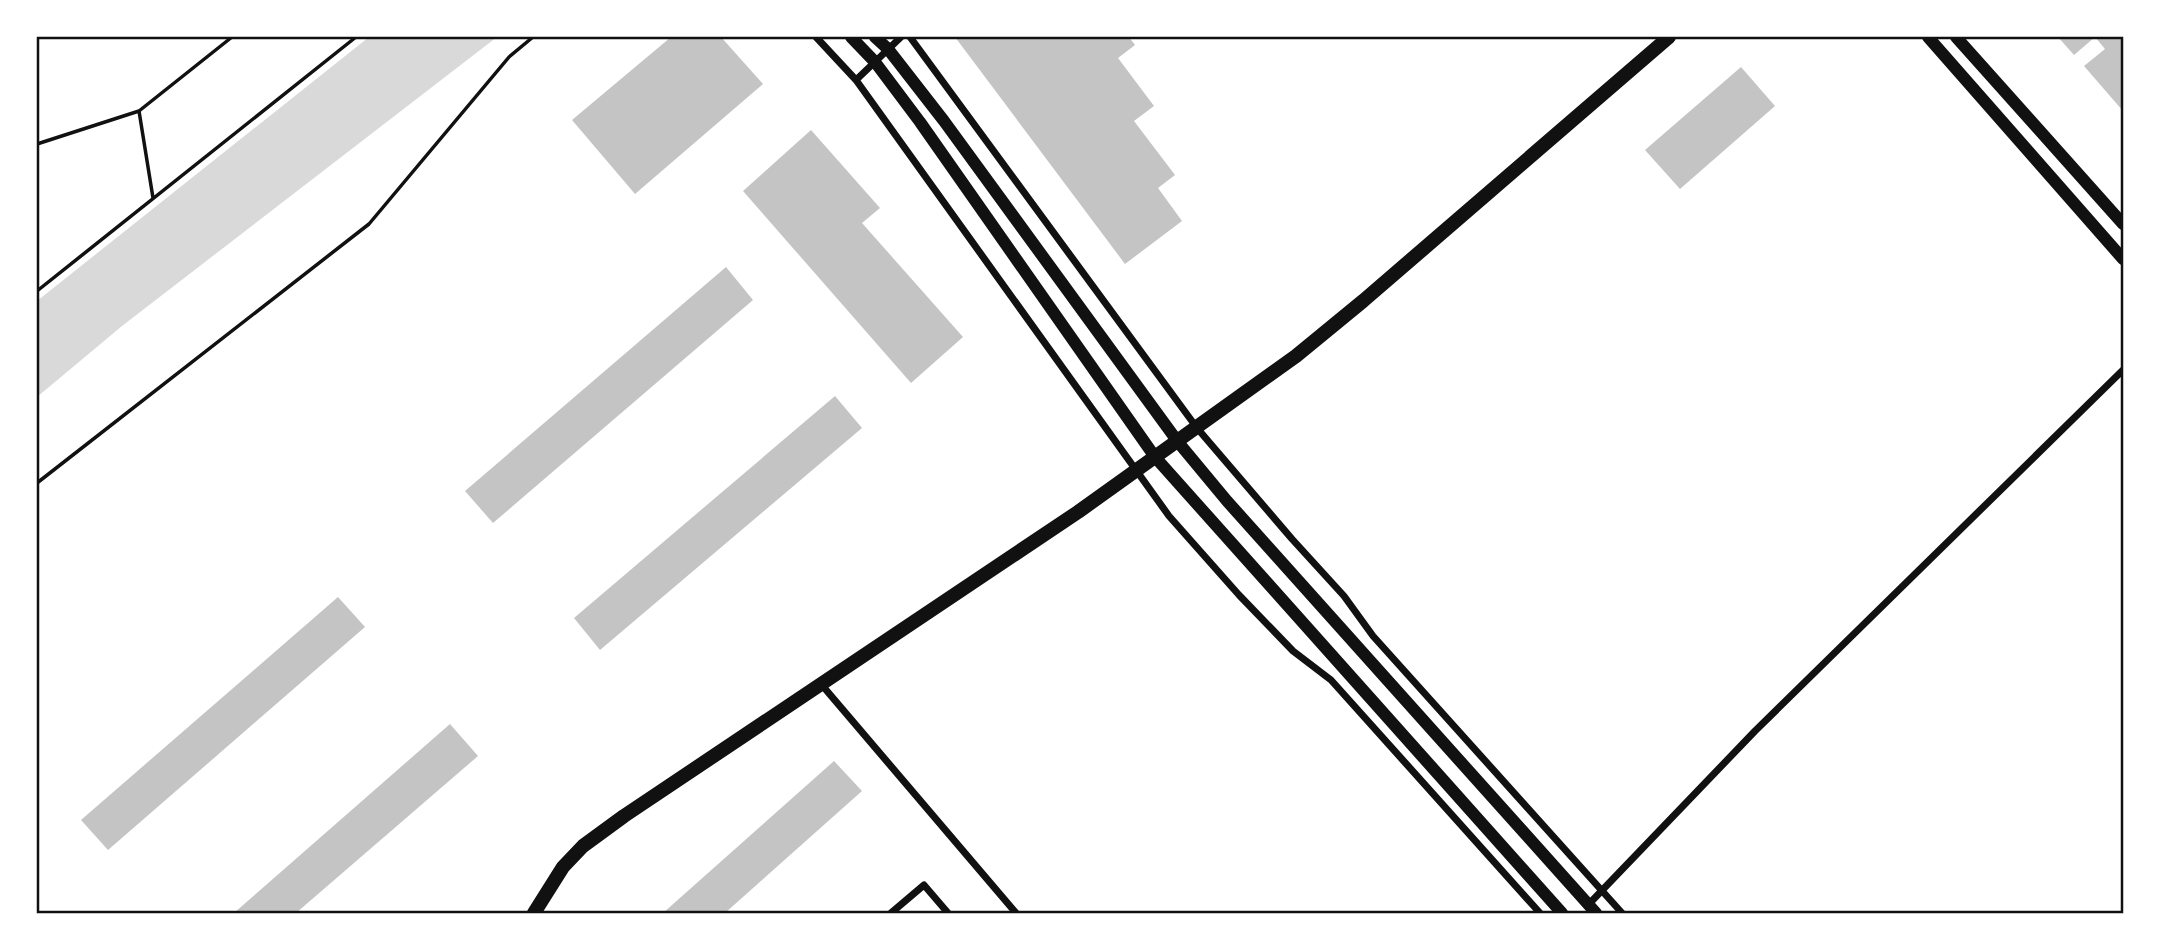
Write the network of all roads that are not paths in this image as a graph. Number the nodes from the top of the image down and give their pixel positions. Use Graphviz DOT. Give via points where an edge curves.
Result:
graph roads {
  1 [pos="816,37"];
  2 [pos="851,37"];
  3 [pos="876,37"];
  4 [pos="901,37"];
  5 [pos="910,37"];
  6 [pos="1669,37"];
  7 [pos="1928,37"];
  8 [pos="1956,37"];
  9 [pos="888,49"];
  10 [pos="875,62"];
  11 [pos="856,80"];
  12 [pos="2123,224"];
  13 [pos="2123,259"];
  14 [pos="2123,370"];
  15 [pos="1197,428"];
  16 [pos="1178,442"];
  17 [pos="1155,457"];
  18 [pos="1136,471"];
  19 [pos="821,684"];
  20 [pos="1601,890"];
  21 [pos="1592,909"];
  22 [pos="534,913"];
  23 [pos="891,913"];
  24 [pos="948,913"];
  25 [pos="1016,913"];
  26 [pos="1540,913"];
  27 [pos="1562,913"];
  28 [pos="1622,913"];
  1 -- 11 [label="street"];
  2 -- 10 [label="street"];
  3 -- 9 [label="street"];
  4 -- 9 [label="street"];
  5 -- 15 [label="street"];
  6 -- 15 [label="main road" via="1353,309"];
  7 -- 13 [label="street"];
  8 -- 12 [label="street"];
  9 -- 10 [label="street"];
  9 -- 16 [label="street"];
  10 -- 11 [label="street"];
  10 -- 17 [label="street"];
  11 -- 18 [label="street"];
  14 -- 20 [label="street" via="1765,721"];
  15 -- 16 [label="main road"];
  15 -- 20 [label="street" via="1344,596 1373,636"];
  16 -- 17 [label="main road"];
  16 -- 21 [label="street"];
  17 -- 18 [label="main road"];
  17 -- 27 [label="street"];
  18 -- 19 [label="main road"];
  18 -- 26 [label="street" via="1239,595 1293,651 1331,680"];
  19 -- 22 [label="main road" via="583,846 563,867"];
  19 -- 25 [label="street"];
  20 -- 21 [label="street"];
  20 -- 28 [label="street"];
  23 -- 24 [label="street" via="924,885"];
}
